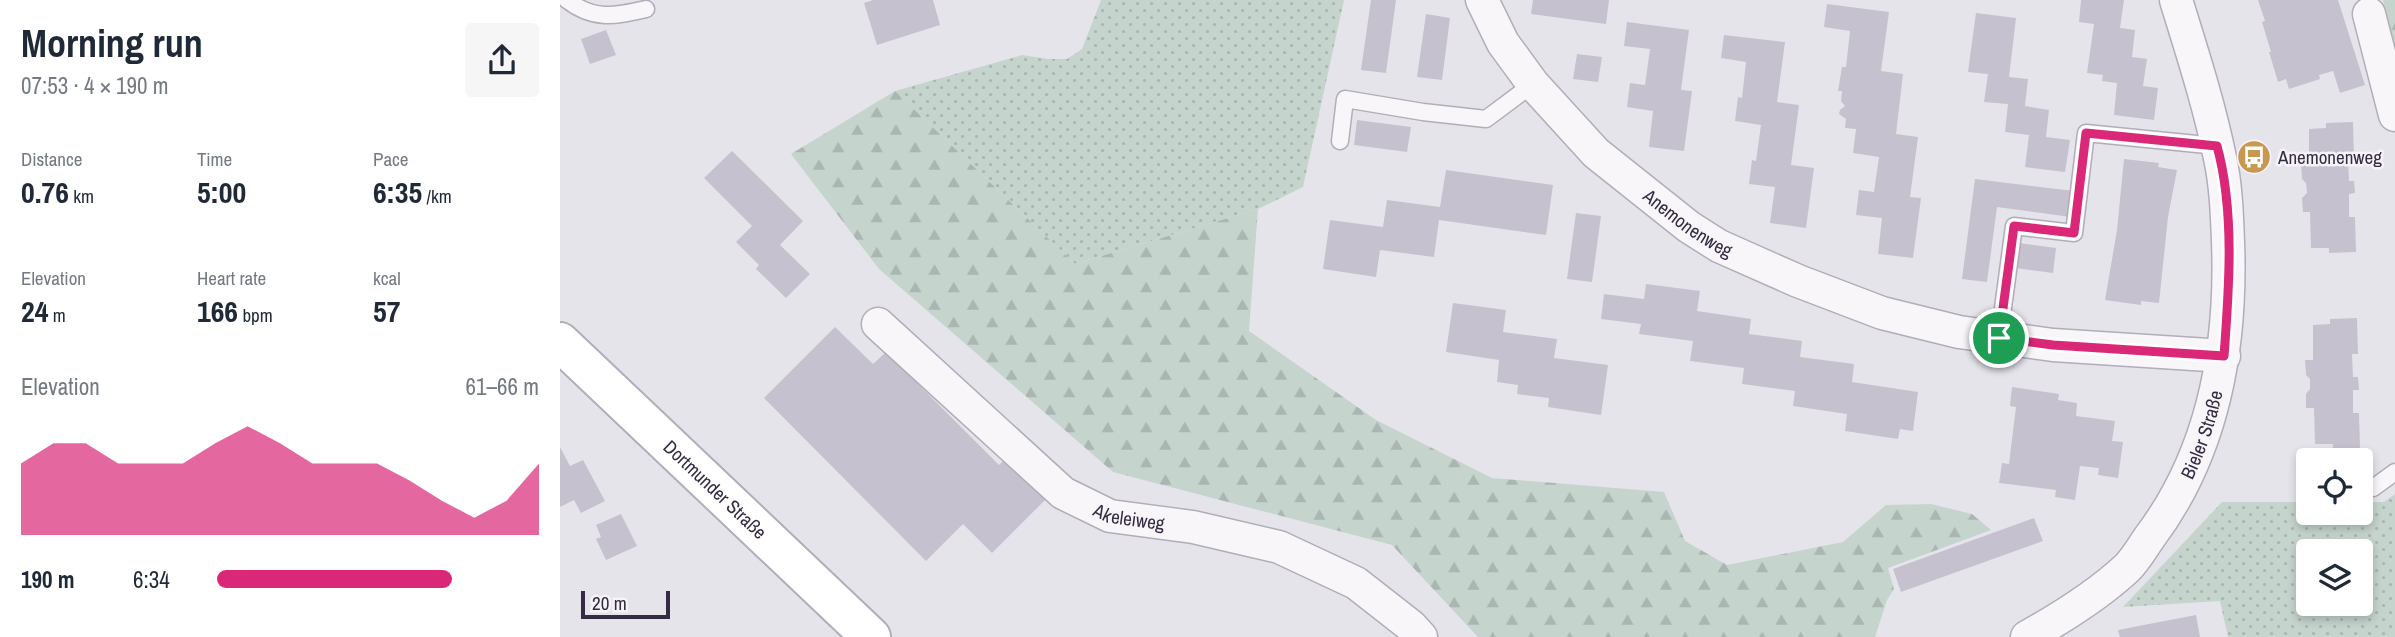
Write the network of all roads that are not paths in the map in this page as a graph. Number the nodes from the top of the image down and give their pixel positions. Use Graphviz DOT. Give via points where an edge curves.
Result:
graph roads {
  1 [pos="567,0"];
  2 [pos="1482,0"];
  3 [pos="2176,0"];
  4 [pos="646,9"];
  5 [pos="2376,14"];
  6 [pos="1533,84"];
  7 [pos="2395,115"];
  8 [pos="1340,141"];
  9 [pos="2217,146"];
  10 [pos="878,324"];
  11 [pos="1999,338"];
  12 [pos="560,342"];
  13 [pos="2224,356"];
  14 [pos="2395,472"];
  15 [pos="2373,488"];
  16 [pos="871,637"];
  17 [pos="1421,637"];
  18 [pos="2027,637"];
  1 -- 4 [label="lane" via="588,14 620,15"];
  2 -- 6 [label="street, Anemonenweg" via="1503,43"];
  3 -- 9 [label="street, Bieler Straße"];
  5 -- 7 [label="street"];
  6 -- 8 [label="lane" via="1486,119 1345,99"];
  6 -- 11 [label="street, Anemonenweg" via="1596,153 1719,246 1882,313"];
  9 -- 11 [label="lane" via="2086,133 2074,233 2014,226"];
  9 -- 13 [label="street, Bieler Straße" via="2230,283"];
  10 -- 17 [label="street, Akeleiweg" via="1063,493 1110,516 1193,527 1279,547 1356,583"];
  11 -- 13 [label="street, Anemonenweg"];
  12 -- 16 [label="main road, Dortmunder Straße"];
  13 -- 18 [label="street, Bieler Straße" via="2202,443 2161,522 2128,567"];
  14 -- 15 [label="lane"];
}
